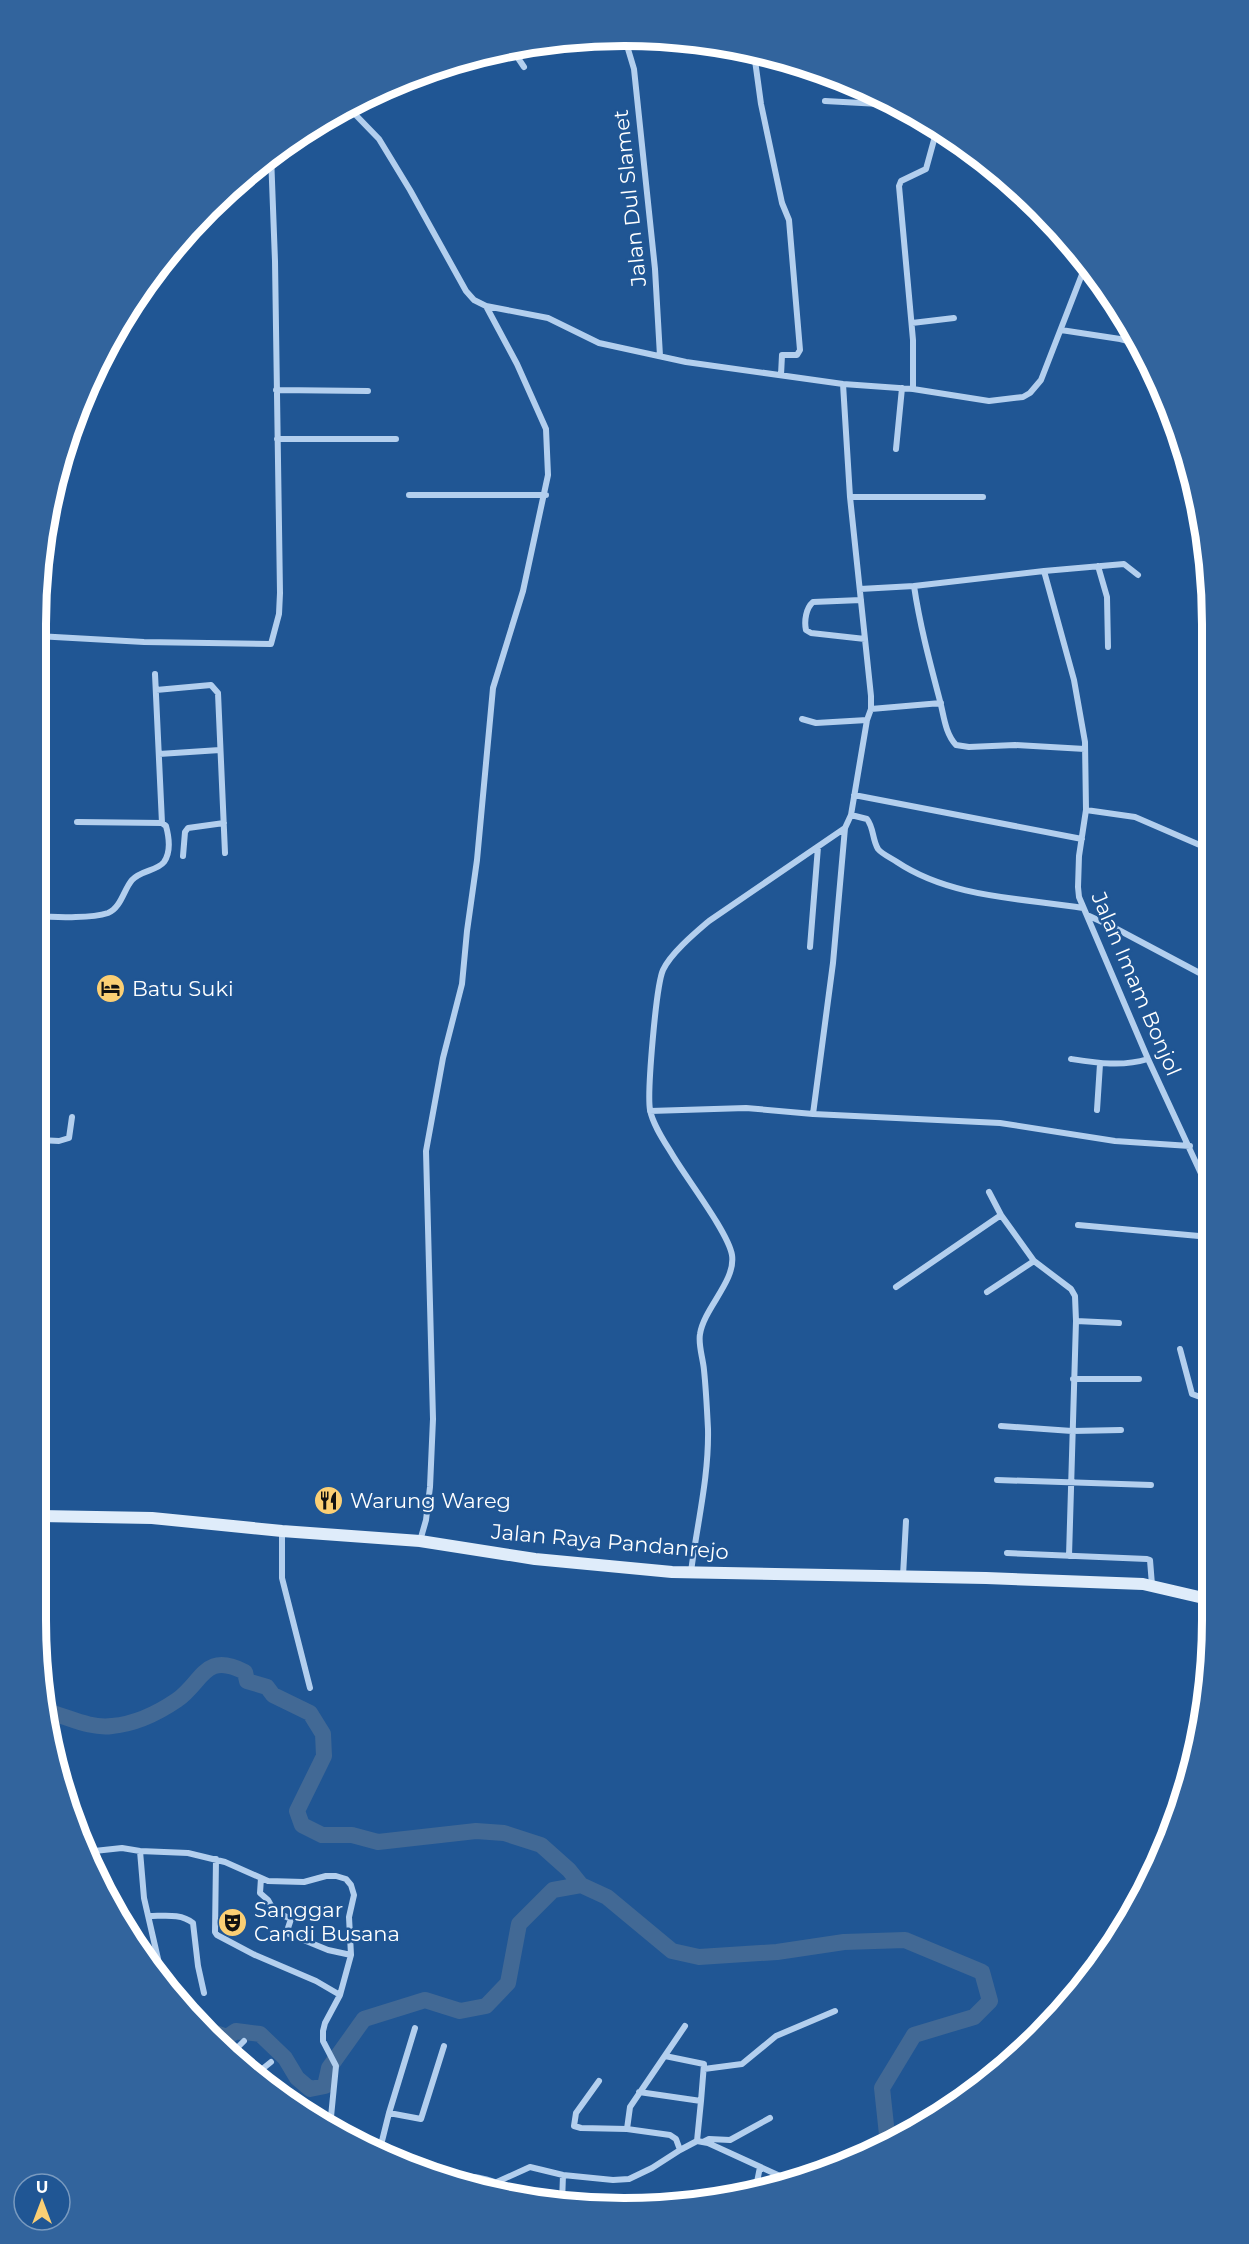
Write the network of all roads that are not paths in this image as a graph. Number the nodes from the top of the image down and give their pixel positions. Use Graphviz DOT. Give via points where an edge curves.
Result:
graph roads {
  1 [pos="627,46"];
  2 [pos="517,57"];
  3 [pos="755,62"];
  4 [pos="524,67"];
  5 [pos="825,101"];
  6 [pos="875,104"];
  7 [pos="355,114"];
  8 [pos="935,137"];
  9 [pos="271,167"];
  10 [pos="1083,273"];
  11 [pos="486,306"];
  12 [pos="954,318"];
  13 [pos="912,323"];
  14 [pos="1061,330"];
  15 [pos="1128,341"];
  16 [pos="660,356"];
  17 [pos="781,369"];
  18 [pos="843,384"];
  19 [pos="913,386"];
  20 [pos="902,388"];
  21 [pos="276,390"];
  22 [pos="368,391"];
  23 [pos="277,439"];
  24 [pos="396,439"];
  25 [pos="897,449"];
  26 [pos="409,495"];
  27 [pos="546,495"];
  28 [pos="850,497"];
  29 [pos="983,497"];
  30 [pos="1098,566"];
  31 [pos="1044,571"];
  32 [pos="1138,574"];
  33 [pos="914,586"];
  34 [pos="860,589"];
  35 [pos="861,600"];
  36 [pos="46,637"];
  37 [pos="865,639"];
  38 [pos="1108,647"];
  39 [pos="155,674"];
  40 [pos="156,690"];
  41 [pos="941,703"];
  42 [pos="871,709"];
  43 [pos="802,719"];
  44 [pos="867,720"];
  45 [pos="1085,749"];
  46 [pos="220,750"];
  47 [pos="159,754"];
  48 [pos="854,795"];
  49 [pos="1086,810"];
  50 [pos="851,815"];
  51 [pos="77,822"];
  52 [pos="162,823"];
  53 [pos="224,823"];
  54 [pos="845,828"];
  55 [pos="1082,839"];
  56 [pos="1202,846"];
  57 [pos="818,847"];
  58 [pos="225,853"];
  59 [pos="183,856"];
  60 [pos="1083,908"];
  61 [pos="1087,915"];
  62 [pos="46,916"];
  63 [pos="810,947"];
  64 [pos="1202,974"];
  65 [pos="1071,1059"];
  66 [pos="1148,1059"];
  67 [pos="1100,1064"];
  68 [pos="1097,1110"];
  69 [pos="650,1111"];
  70 [pos="813,1114"];
  71 [pos="72,1117"];
  72 [pos="46,1140"];
  73 [pos="1190,1146"];
  74 [pos="1202,1174"];
  75 [pos="989,1192"];
  76 [pos="1001,1215"];
  77 [pos="1078,1225"];
  78 [pos="1202,1236"];
  79 [pos="1034,1261"];
  80 [pos="897,1287"];
  81 [pos="987,1292"];
  82 [pos="1076,1322"];
  83 [pos="1119,1323"];
  84 [pos="1180,1348"];
  85 [pos="1073,1378"];
  86 [pos="1139,1378"];
  87 [pos="1202,1398"];
  88 [pos="1001,1426"];
  89 [pos="1121,1430"];
  90 [pos="1072,1431"];
  91 [pos="997,1480"];
  92 [pos="1070,1483"];
  93 [pos="1150,1485"];
  94 [pos="46,1516"];
  95 [pos="906,1521"];
  96 [pos="282,1531"];
  97 [pos="420,1541"];
  98 [pos="1007,1553"];
  99 [pos="1069,1556"];
  100 [pos="691,1572"];
  101 [pos="903,1576"];
  102 [pos="1152,1585"];
  103 [pos="1202,1598"];
  104 [pos="310,1688"];
  105 [pos="95,1851"];
  106 [pos="140,1851"];
  107 [pos="216,1859"];
  108 [pos="261,1878"];
  109 [pos="149,1916"];
  110 [pos="351,1955"];
  111 [pos="159,1961"];
  112 [pos="204,1993"];
  113 [pos="340,1995"];
  114 [pos="835,2011"];
  115 [pos="685,2026"];
  116 [pos="415,2028"];
  117 [pos="244,2041"];
  118 [pos="444,2046"];
  119 [pos="237,2048"];
  120 [pos="665,2056"];
  121 [pos="271,2062"];
  122 [pos="262,2069"];
  123 [pos="704,2069"];
  124 [pos="599,2081"];
  125 [pos="639,2092"];
  126 [pos="701,2101"];
  127 [pos="388,2113"];
  128 [pos="331,2117"];
  129 [pos="770,2118"];
  130 [pos="627,2129"];
  131 [pos="700,2142"];
  132 [pos="381,2144"];
  133 [pos="680,2150"];
  134 [pos="760,2167"];
  135 [pos="564,2175"];
  136 [pos="470,2176"];
  137 [pos="780,2176"];
  138 [pos="495,2182"];
  139 [pos="757,2182"];
  140 [pos="563,2194"];
  1 -- 16 [label="street, Jalan Dul Slamet" via="634,69"];
  2 -- 4 [label="street"];
  3 -- 17 [label="street" via="779,192 789,220 796,289 800,350 797,355 782,355"];
  5 -- 6 [label="street"];
  7 -- 11 [label="street" via="379,139 466,291"];
  8 -- 13 [label="street" via="926,169 905,178 899,186"];
  9 -- 21 [label="street"];
  10 -- 14 [label="street"];
  11 -- 16 [label="street" via="548,318 599,343"];
  11 -- 27 [label="street" via="546,429"];
  12 -- 13 [label="street"];
  13 -- 19 [label="street"];
  14 -- 15 [label="street"];
  14 -- 19 [label="street" via="1041,380 1023,397 989,400"];
  16 -- 17 [label="street" via="686,362"];
  17 -- 18 [label="street"];
  18 -- 20 [label="street"];
  18 -- 28 [label="street"];
  19 -- 20 [label="street"];
  20 -- 25 [label="street"];
  21 -- 22 [label="street"];
  21 -- 23 [label="street"];
  23 -- 24 [label="street"];
  23 -- 36 [label="street" via="280,603 271,644"];
  26 -- 27 [label="street"];
  27 -- 97 [label="street" via="523,591 493,688 462,984 426,1151 433,1419 426,1520"];
  28 -- 29 [label="street"];
  28 -- 34 [label="street"];
  30 -- 31 [label="street"];
  30 -- 32 [label="street" via="1124,564"];
  30 -- 38 [label="street" via="1107,597"];
  31 -- 33 [label="street"];
  31 -- 45 [label="street, Jalan Imam Bonjol" via="1074,680"];
  33 -- 34 [label="street"];
  33 -- 41 [label="street"];
  34 -- 35 [label="street"];
  35 -- 37 [label="street"];
  35 -- 37 [label="street" via="813,602 805,624 811,633"];
  37 -- 42 [label="street"];
  39 -- 40 [label="street"];
  40 -- 46 [label="street" via="211,685 215,688"];
  40 -- 47 [label="street"];
  41 -- 42 [label="street"];
  41 -- 45 [label="street" via="952,740 962,747"];
  42 -- 44 [label="street"];
  43 -- 44 [label="street" via="816,723"];
  44 -- 48 [label="street"];
  45 -- 49 [label="street, Jalan Imam Bonjol"];
  46 -- 47 [label="street"];
  46 -- 53 [label="street"];
  47 -- 52 [label="street"];
  48 -- 50 [label="street"];
  48 -- 55 [label="street"];
  49 -- 55 [label="street, Jalan Imam Bonjol"];
  49 -- 56 [label="street" via="1135,818"];
  50 -- 54 [label="street"];
  50 -- 60 [label="street" via="867,819 879,850 930,880 993,896"];
  51 -- 52 [label="street"];
  52 -- 62 [label="street" via="169,841 165,861 132,879 115,909 100,915"];
  53 -- 58 [label="street"];
  53 -- 59 [label="street" via="188,828"];
  54 -- 57 [label="street"];
  54 -- 70 [label="street" via="833,963"];
  55 -- 60 [label="street, Jalan Imam Bonjol" via="1078,887"];
  57 -- 63 [label="street"];
  57 -- 69 [label="street" via="709,921 669,960 659,987"];
  60 -- 61 [label="street, Jalan Imam Bonjol"];
  61 -- 64 [label="street"];
  61 -- 66 [label="street, Jalan Imam Bonjol"];
  65 -- 67 [label="street"];
  66 -- 67 [label="street" via="1125,1065"];
  66 -- 73 [label="street, Jalan Imam Bonjol"];
  67 -- 68 [label="street"];
  69 -- 70 [label="street" via="746,1108"];
  69 -- 100 [label="street" via="671,1154 732,1253 731,1269 700,1334 708,1466"];
  70 -- 73 [label="street" via="1000,1122 1115,1141"];
  71 -- 72 [label="street" via="69,1138"];
  73 -- 74 [label="street, Jalan Imam Bonjol"];
  75 -- 76 [label="street"];
  76 -- 79 [label="street"];
  76 -- 80 [label="street"];
  77 -- 78 [label="street"];
  79 -- 81 [label="street"];
  79 -- 82 [label="street" via="1073,1292"];
  82 -- 83 [label="street"];
  82 -- 85 [label="street"];
  84 -- 87 [label="street" via="1192,1394"];
  85 -- 86 [label="street"];
  85 -- 90 [label="street"];
  88 -- 90 [label="street"];
  89 -- 90 [label="street"];
  90 -- 92 [label="street"];
  91 -- 92 [label="street"];
  92 -- 93 [label="street"];
  92 -- 99 [label="street"];
  94 -- 96 [label="main road, Jalan Raya Pandanrejo" via="152,1518"];
  95 -- 101 [label="street"];
  96 -- 97 [label="main road, Jalan Raya Pandanrejo"];
  96 -- 104 [label="street" via="282,1578"];
  97 -- 100 [label="main road, Jalan Raya Pandanrejo" via="535,1559"];
  98 -- 99 [label="street"];
  99 -- 102 [label="street" via="1150,1560"];
  100 -- 101 [label="main road, Jalan Raya Pandanrejo"];
  101 -- 102 [label="main road, Jalan Raya Pandanrejo"];
  102 -- 103 [label="main road, Jalan Raya Pandanrejo"];
  105 -- 106 [label="street"];
  106 -- 107 [label="street" via="188,1852"];
  106 -- 109 [label="street"];
  107 -- 108 [label="street"];
  107 -- 113 [label="street" via="214,1932"];
  108 -- 110 [label="street" via="260,1893 274,1911 291,1919 289,1934"];
  108 -- 110 [label="street" via="293,1883 326,1876 346,1879 354,1895 349,1917"];
  109 -- 111 [label="street"];
  109 -- 112 [label="street" via="183,1917 193,1923"];
  110 -- 113 [label="street"];
  113 -- 128 [label="street" via="323,2031 323,2041 336,2066"];
  114 -- 123 [label="street" via="776,2036 742,2064"];
  115 -- 120 [label="street"];
  116 -- 127 [label="street"];
  117 -- 119 [label="street"];
  118 -- 127 [label="street" via="421,2119"];
  120 -- 123 [label="street" via="702,2063"];
  120 -- 125 [label="street"];
  121 -- 122 [label="street"];
  123 -- 126 [label="street"];
  124 -- 130 [label="street" via="576,2113 574,2126"];
  125 -- 126 [label="street"];
  125 -- 130 [label="street" via="628,2111"];
  126 -- 131 [label="street"];
  127 -- 132 [label="street"];
  129 -- 131 [label="street" via="730,2140"];
  130 -- 133 [label="street" via="670,2135"];
  131 -- 133 [label="street"];
  131 -- 134 [label="street"];
  133 -- 135 [label="street" via="629,2179"];
  134 -- 137 [label="street"];
  134 -- 139 [label="street"];
  135 -- 138 [label="street" via="530,2167"];
  135 -- 140 [label="street"];
  136 -- 138 [label="street"];
}
